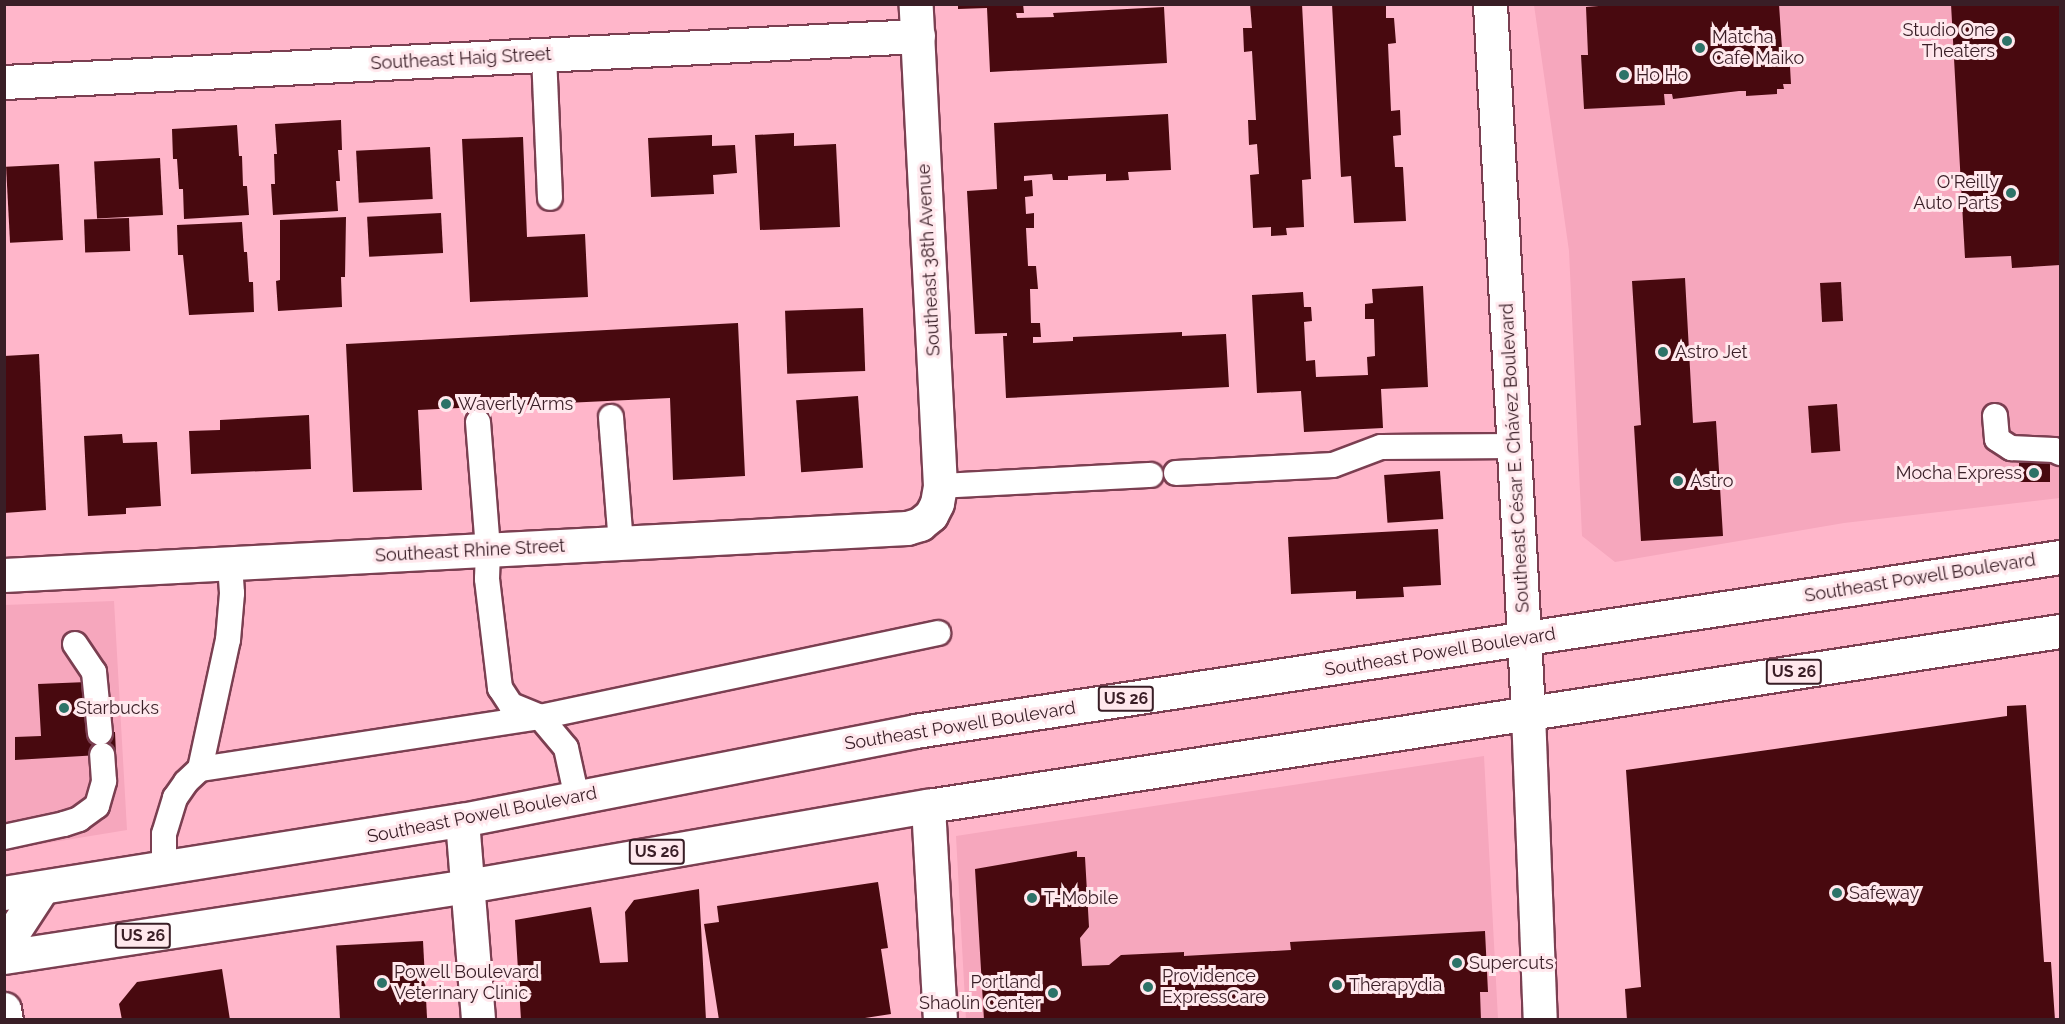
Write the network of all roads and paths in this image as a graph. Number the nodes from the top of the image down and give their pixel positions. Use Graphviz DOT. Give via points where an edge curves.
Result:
graph roads {
  1 [pos="1490,4"];
  2 [pos="917,20"];
  3 [pos="544,55"];
  4 [pos="4,82"];
  5 [pos="550,198"];
  6 [pos="1995,416"];
  7 [pos="611,417"];
  8 [pos="478,422"];
  9 [pos="1514,446"];
  10 [pos="2061,453"];
  11 [pos="1176,474"];
  12 [pos="1151,475"];
  13 [pos="936,501"];
  14 [pos="621,543"];
  15 [pos="488,550"];
  16 [pos="2061,557"];
  17 [pos="230,564"];
  18 [pos="4,575"];
  19 [pos="2061,631"];
  20 [pos="938,633"];
  21 [pos="1525,639"];
  22 [pos="75,644"];
  23 [pos="1528,713"];
  24 [pos="540,717"];
  25 [pos="200,769"];
  26 [pos="577,798"];
  27 [pos="928,806"];
  28 [pos="462,820"];
  29 [pos="4,837"];
  30 [pos="164,868"];
  31 [pos="468,886"];
  32 [pos="42,888"];
  33 [pos="4,893"];
  34 [pos="4,946"];
  35 [pos="4,957"];
  36 [pos="4,1009"];
  37 [pos="6,1020"];
  38 [pos="478,1020"];
  39 [pos="940,1020"];
  40 [pos="1540,1020"];
  1 -- 9 [label="main road, Southeast César E. Chávez Boulevard"];
  2 -- 3 [label="main road, Southeast Haig Street"];
  2 -- 13 [label="main road, Southeast 38th Avenue"];
  3 -- 4 [label="main road, Southeast Haig Street"];
  3 -- 5 [label="lane"];
  6 -- 10 [label="lane" via="1997,439 2011,448"];
  7 -- 14 [label="lane"];
  8 -- 15 [label="lane"];
  9 -- 11 [label="lane" via="1381,447 1333,465"];
  9 -- 21 [label="main road, Southeast César E. Chávez Boulevard"];
  12 -- 13 [label="lane"];
  13 -- 14 [label="main road, Southeast Rhine Street" via="920,524 907,528"];
  14 -- 15 [label="main road, Southeast Rhine Street"];
  15 -- 17 [label="main road, Southeast Rhine Street"];
  15 -- 24 [label="lane" via="487,579 500,688 511,705"];
  16 -- 21 [label="main road, Southeast Powell Boulevard / US 26"];
  17 -- 18 [label="main road, Southeast Rhine Street"];
  17 -- 25 [label="lane" via="228,640"];
  19 -- 23 [label="main road, US 26"];
  20 -- 24 [label="lane"];
  21 -- 23 [label="main road, Southeast César E. Chávez Boulevard"];
  21 -- 26 [label="main road, Southeast Powell Boulevard / US 26" via="915,731"];
  22 -- 29 [label="lane" via="94,672 104,781 97,806 79,819"];
  23 -- 27 [label="main road, US 26"];
  23 -- 40 [label="main road, Southeast César E. Chávez Boulevard"];
  24 -- 25 [label="lane"];
  24 -- 26 [label="lane" via="566,748"];
  25 -- 30 [label="lane" via="175,798 165,834"];
  26 -- 28 [label="main road, Southeast Powell Boulevard / US 26"];
  27 -- 31 [label="main road, US 26"];
  27 -- 39 [label="main road"];
  28 -- 30 [label="main road, Southeast Powell Boulevard / US 26"];
  28 -- 31 [label="main road"];
  30 -- 32 [label="main road, Southeast Powell Boulevard / US 26"];
  31 -- 35 [label="main road, US 26"];
  31 -- 38 [label="main road"];
  32 -- 33 [label="main road, Southeast Powell Boulevard / US 26"];
  32 -- 34 [label="main road"];
  36 -- 37 [label="main road"];
}
